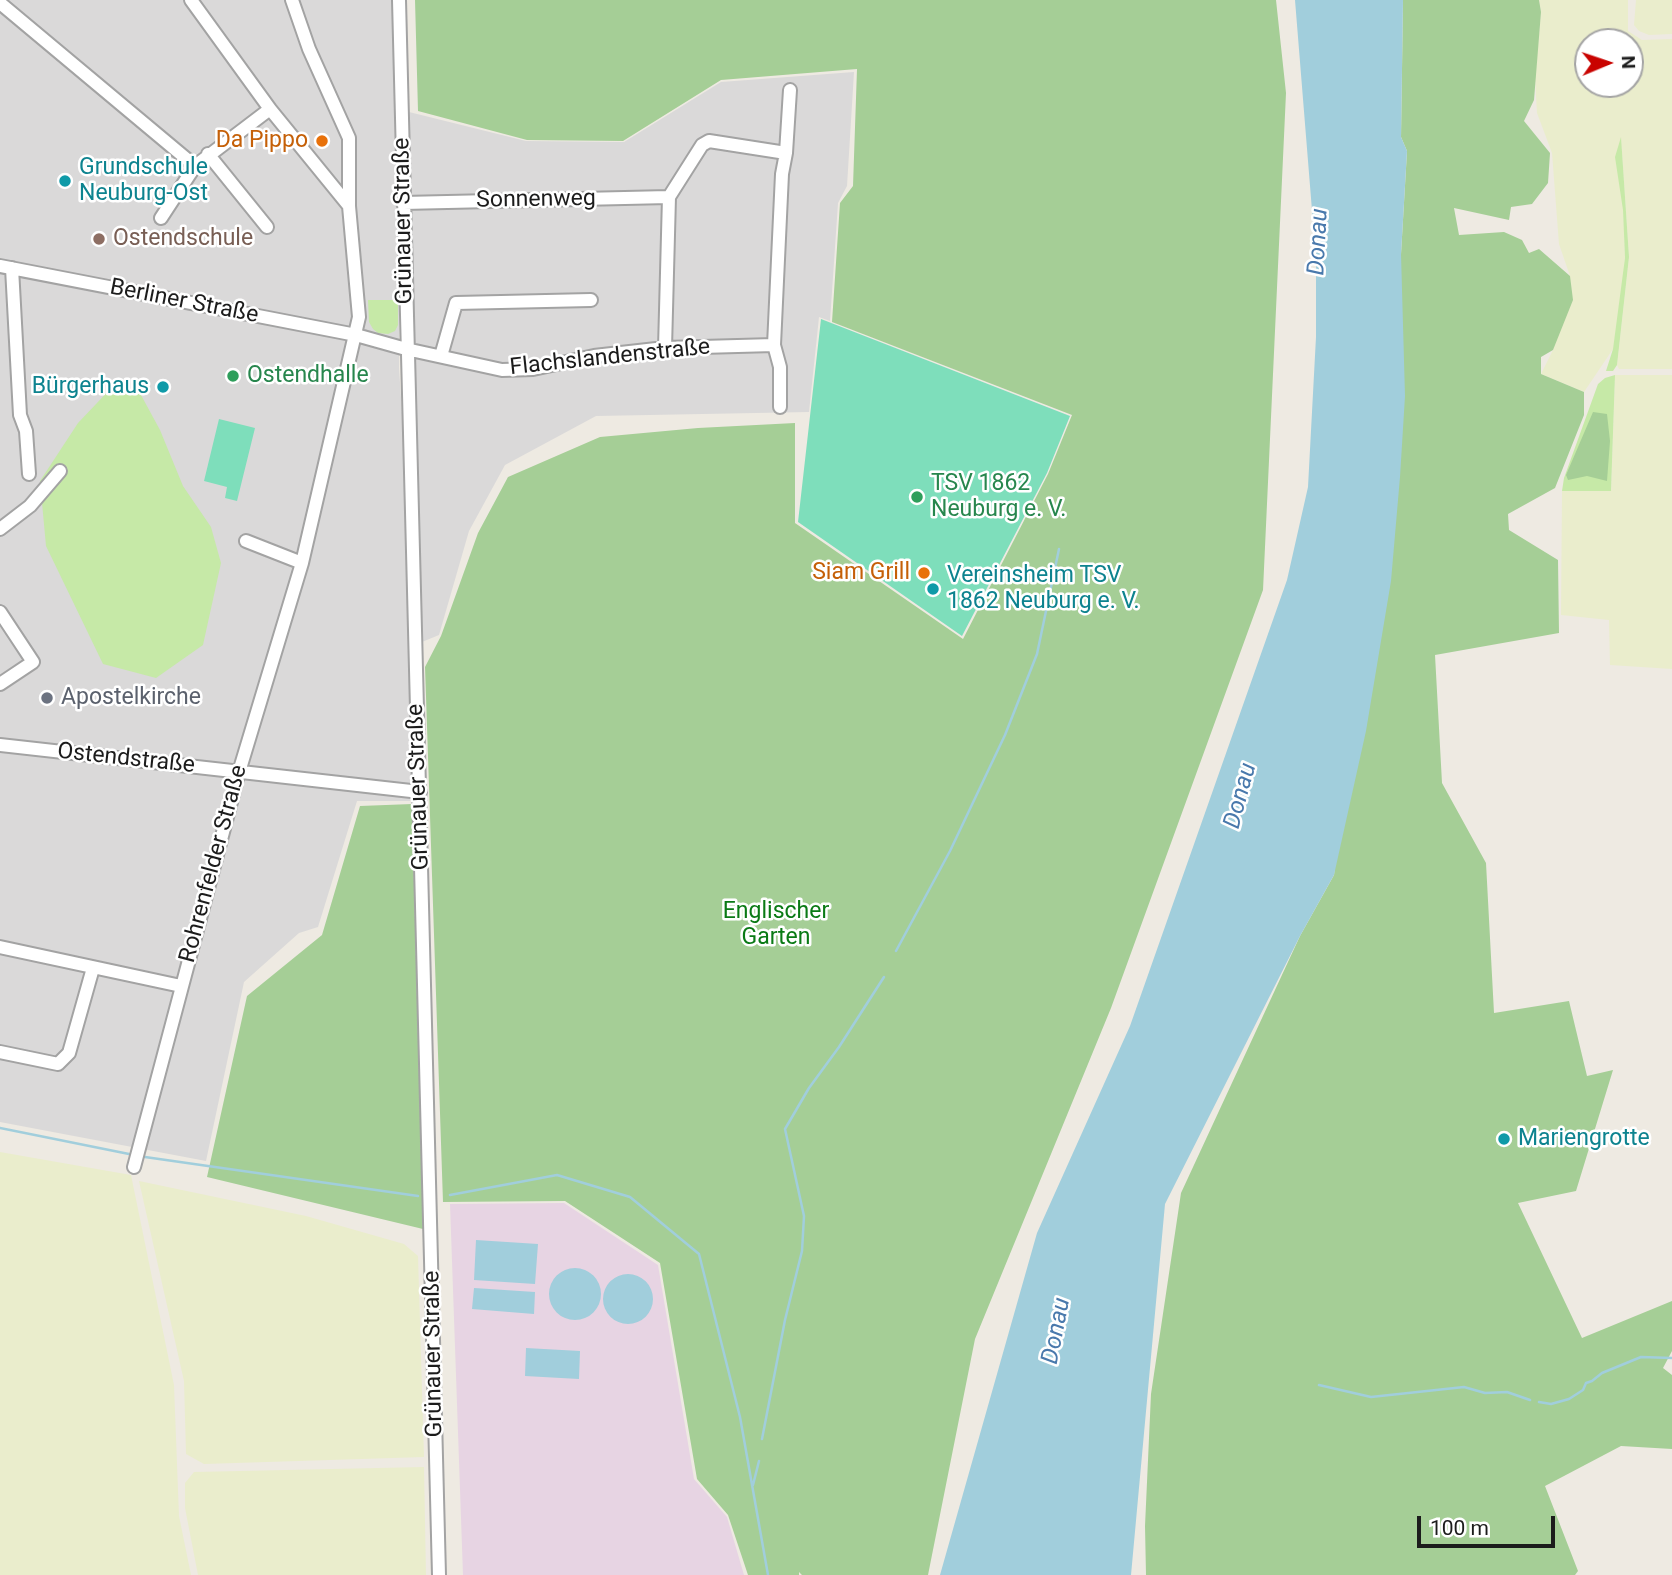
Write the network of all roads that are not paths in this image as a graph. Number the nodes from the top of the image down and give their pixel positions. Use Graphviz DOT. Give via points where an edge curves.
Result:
graph roads {
  1 [pos="191,0"];
  2 [pos="292,0"];
  3 [pos="399,0"];
  4 [pos="0,2"];
  5 [pos="790,90"];
  6 [pos="270,108"];
  7 [pos="786,153"];
  8 [pos="208,154"];
  9 [pos="195,166"];
  10 [pos="669,197"];
  11 [pos="403,203"];
  12 [pos="349,206"];
  13 [pos="161,218"];
  14 [pos="267,227"];
  15 [pos="6,267"];
  16 [pos="591,300"];
  17 [pos="356,335"];
  18 [pos="774,345"];
  19 [pos="665,348"];
  20 [pos="406,349"];
  21 [pos="441,356"];
  22 [pos="780,407"];
  23 [pos="60,471"];
  24 [pos="29,474"];
  25 [pos="0,529"];
  26 [pos="246,541"];
  27 [pos="302,563"];
  28 [pos="0,612"];
  29 [pos="0,684"];
  30 [pos="0,745"];
  31 [pos="239,772"];
  32 [pos="419,792"];
  33 [pos="0,947"];
  34 [pos="93,968"];
  35 [pos="181,986"];
  36 [pos="0,1052"];
  37 [pos="134,1167"];
  38 [pos="439,1575"];
  1 -- 6 [label="street"];
  2 -- 12 [label="street, Rohrenfelder Straße" via="349,138"];
  3 -- 11 [label="street, Grünauer Straße"];
  4 -- 9 [label="street"];
  5 -- 7 [label="street"];
  6 -- 8 [label="street"];
  6 -- 12 [label="street"];
  7 -- 10 [label="street" via="709,141"];
  7 -- 18 [label="street"];
  8 -- 9 [label="street"];
  8 -- 14 [label="street"];
  9 -- 13 [label="street"];
  10 -- 11 [label="street, Sonnenweg"];
  10 -- 19 [label="street"];
  11 -- 20 [label="street, Grünauer Straße"];
  12 -- 17 [label="street, Rohrenfelder Straße" via="359,310"];
  15 -- 17 [label="street, Berliner Straße"];
  15 -- 24 [label="street, Berliner Straße"];
  16 -- 21 [label="street" via="456,303"];
  17 -- 20 [label="street, Berliner Straße"];
  17 -- 27 [label="street, Rohrenfelder Straße"];
  18 -- 19 [label="street, Flachslandenstraße"];
  18 -- 22 [label="street" via="780,367"];
  19 -- 21 [label="street, Flachslandenstraße" via="533,369 502,370"];
  20 -- 21 [label="street, Flachslandenstraße"];
  20 -- 32 [label="street, Grünauer Straße"];
  23 -- 25 [label="street" via="30,506"];
  26 -- 27 [label="street"];
  27 -- 31 [label="street, Rohrenfelder Straße"];
  28 -- 29 [label="street" via="33,662"];
  30 -- 31 [label="street, Ostendstraße"];
  31 -- 32 [label="street, Ostendstraße"];
  31 -- 35 [label="street, Rohrenfelder Straße"];
  32 -- 38 [label="street, Grünauer Straße"];
  33 -- 34 [label="street"];
  34 -- 35 [label="street"];
  34 -- 36 [label="street" via="69,1053 58,1064"];
  35 -- 37 [label="street, Rohrenfelder Straße"];
}
